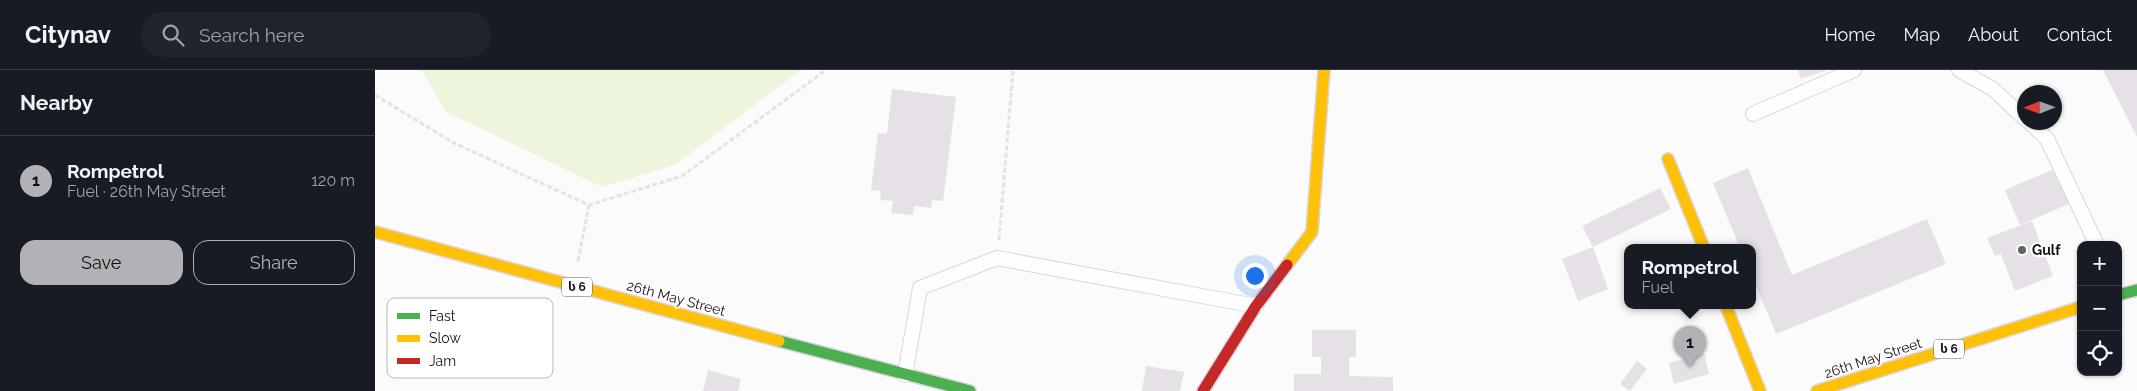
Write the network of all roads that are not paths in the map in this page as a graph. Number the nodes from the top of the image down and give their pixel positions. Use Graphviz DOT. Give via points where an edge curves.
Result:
graph roads {
  1 [pos="1324,70"];
  2 [pos="1854,70"];
  3 [pos="1959,70"];
  4 [pos="2017,111"];
  5 [pos="1753,114"];
  6 [pos="2037,130"];
  7 [pos="1669,159"];
  8 [pos="375,232"];
  9 [pos="2095,241"];
  10 [pos="1702,244"];
  11 [pos="2137,290"];
  12 [pos="2122,292"];
  13 [pos="1256,306"];
  14 [pos="2077,308"];
  15 [pos="1727,309"];
  16 [pos="905,375"];
  17 [pos="970,391"];
  18 [pos="1203,391"];
  19 [pos="1760,391"];
  20 [pos="1817,391"];
  1 -- 13 [label="main road" via="1313,232"];
  2 -- 5 [label="lane"];
  3 -- 4 [label="lane" via="1993,89"];
  6 -- 9 [label="lane" via="2047,139"];
  7 -- 10 [label="main road"];
  8 -- 16 [label="main road, 26th May Street / ს 6"];
  11 -- 12 [label="main road"];
  13 -- 16 [label="lane" via="997,258 920,288"];
  13 -- 18 [label="main road"];
  14 -- 20 [label="main road, 26th May Street / ს 6"];
  15 -- 19 [label="main road"];
  16 -- 17 [label="main road, 26th May Street / ს 6"];
}
